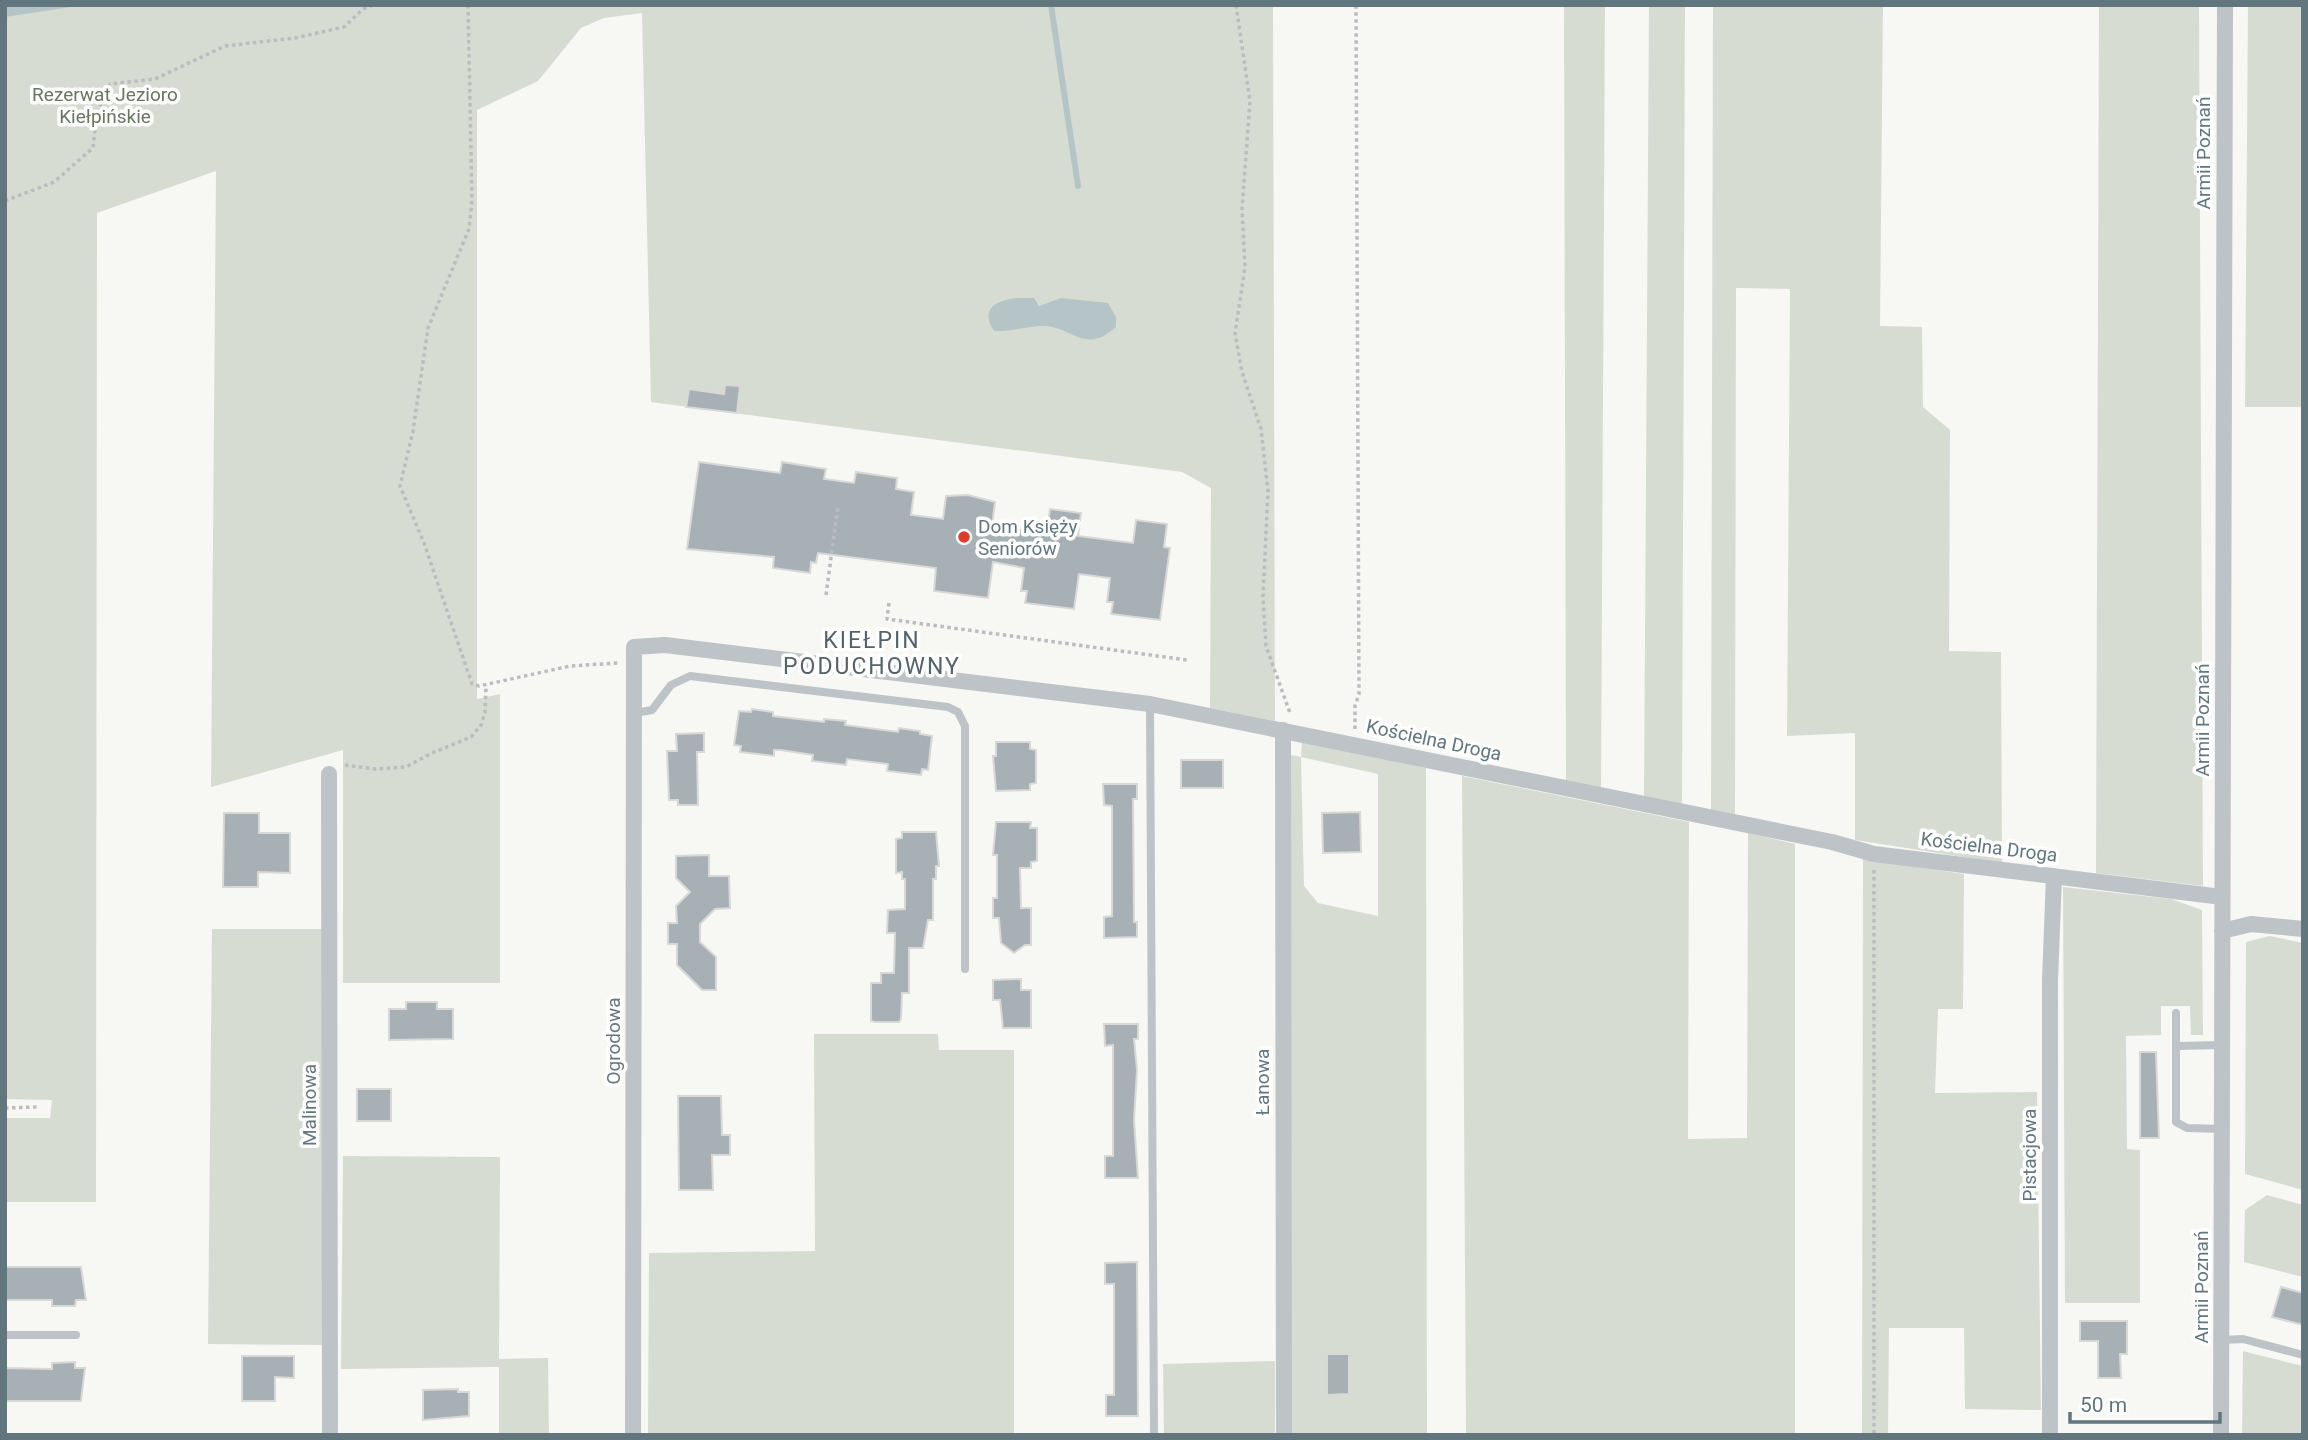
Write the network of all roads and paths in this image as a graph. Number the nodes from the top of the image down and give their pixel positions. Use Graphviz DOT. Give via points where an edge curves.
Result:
graph roads {
  1 [pos="373,5"];
  2 [pos="468,5"];
  3 [pos="1236,5"];
  4 [pos="1356,5"];
  5 [pos="2225,5"];
  6 [pos="5,201"];
  7 [pos="838,506"];
  8 [pos="826,595"];
  9 [pos="889,603"];
  10 [pos="635,647"];
  11 [pos="1187,660"];
  12 [pos="635,664"];
  13 [pos="486,685"];
  14 [pos="1150,704"];
  15 [pos="635,713"];
  16 [pos="1289,731"];
  17 [pos="1354,745"];
  18 [pos="329,774"];
  19 [pos="1874,854"];
  20 [pos="2054,876"];
  21 [pos="2222,897"];
  22 [pos="2303,929"];
  23 [pos="2222,931"];
  24 [pos="965,970"];
  25 [pos="2176,1013"];
  26 [pos="2222,1045"];
  27 [pos="2176,1046"];
  28 [pos="37,1107"];
  29 [pos="5,1108"];
  30 [pos="2221,1129"];
  31 [pos="5,1335"];
  32 [pos="76,1335"];
  33 [pos="2222,1340"];
  34 [pos="2303,1355"];
  35 [pos="330,1435"];
  36 [pos="633,1435"];
  37 [pos="1154,1435"];
  38 [pos="1284,1435"];
  39 [pos="1874,1435"];
  40 [pos="2050,1435"];
  41 [pos="2221,1435"];
  1 -- 6 [label="path" via="344,27 225,46 155,79 110,84 97,112 93,148 54,183"];
  2 -- 13 [label="path" via="469,229 428,328 400,486 470,681"];
  3 -- 16 [label="path" via="1250,101 1242,209 1245,267 1235,333 1261,429 1268,491 1263,597 1266,646"];
  4 -- 17 [label="path" via="1359,694"];
  5 -- 21 [label="street, Armii Poznań"];
  7 -- 8 [label="path"];
  9 -- 11 [label="path" via="887,619"];
  10 -- 12 [label="street, Ogrodowa"];
  10 -- 14 [label="street, Kościelna Droga" via="666,645"];
  12 -- 13 [label="path" via="570,666"];
  12 -- 15 [label="street, Ogrodowa"];
  13 -- 18 [label="path" via="485,713 471,737 407,767 349,765"];
  14 -- 16 [label="street, Kościelna Droga"];
  14 -- 37 [label="lane"];
  15 -- 24 [label="lane" via="652,710 671,685 690,676 958,712 965,726"];
  15 -- 36 [label="street, Ogrodowa"];
  16 -- 17 [label="street, Kościelna Droga"];
  16 -- 38 [label="street, Łanowa"];
  17 -- 19 [label="street, Kościelna Droga"];
  18 -- 35 [label="street, Malinowa"];
  19 -- 20 [label="street, Kościelna Droga"];
  19 -- 39 [label="path"];
  20 -- 21 [label="street, Kościelna Droga"];
  20 -- 40 [label="street, Pistacjowa"];
  21 -- 23 [label="street, Armii Poznań"];
  22 -- 23 [label="street" via="2251,924"];
  23 -- 26 [label="street, Armii Poznań"];
  25 -- 27 [label="lane"];
  26 -- 27 [label="lane"];
  26 -- 30 [label="street, Armii Poznań"];
  27 -- 30 [label="lane" via="2176,1122 2186,1128"];
  28 -- 29 [label="path"];
  30 -- 33 [label="street, Armii Poznań"];
  31 -- 32 [label="lane"];
  33 -- 34 [label="lane" via="2243,1339"];
  33 -- 41 [label="street, Armii Poznań"];
}
